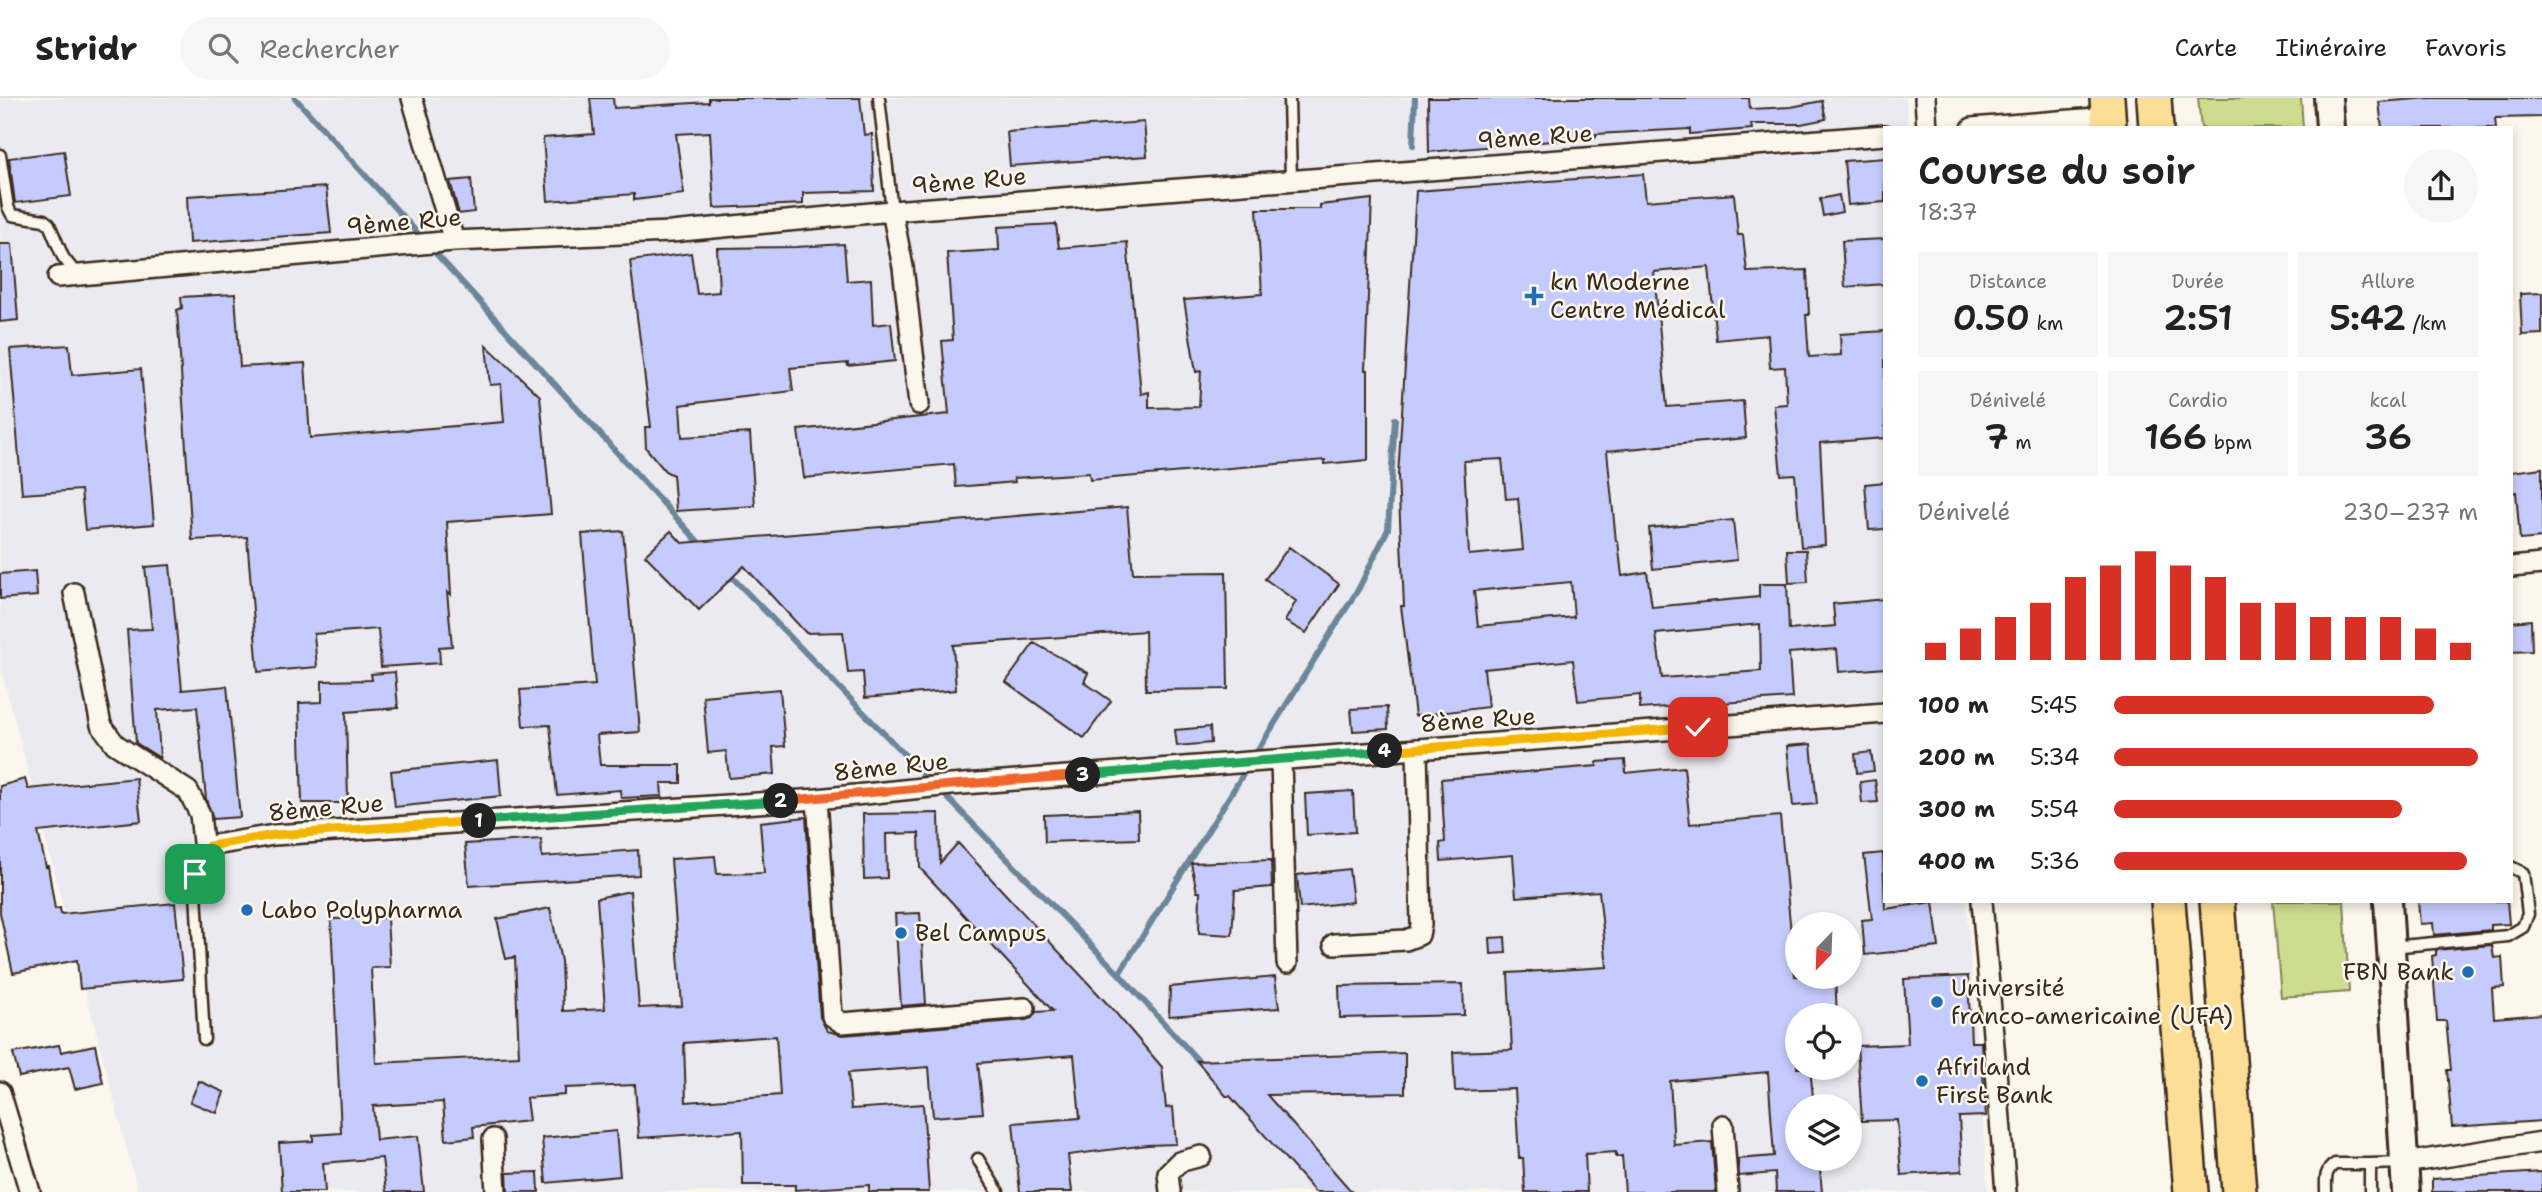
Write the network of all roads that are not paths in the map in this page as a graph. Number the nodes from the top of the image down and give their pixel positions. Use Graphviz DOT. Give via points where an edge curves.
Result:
graph roads {
  1 [pos="412,98"];
  2 [pos="879,98"];
  3 [pos="1289,98"];
  4 [pos="1925,98"];
  5 [pos="2154,98"];
  6 [pos="2328,98"];
  7 [pos="2108,114"];
  8 [pos="1927,126"];
  9 [pos="1991,126"];
  10 [pos="2156,126"];
  11 [pos="2330,126"];
  12 [pos="1883,135"];
  13 [pos="0,155"];
  14 [pos="1291,180"];
  15 [pos="892,211"];
  16 [pos="454,241"];
  17 [pos="67,276"];
  18 [pos="919,404"];
  19 [pos="2542,564"];
  20 [pos="2513,567"];
  21 [pos="74,593"];
  22 [pos="1883,713"];
  23 [pos="1417,749"];
  24 [pos="1280,760"];
  25 [pos="817,799"];
  26 [pos="209,846"];
  27 [pos="2513,868"];
  28 [pos="1982,903"];
  29 [pos="2168,903"];
  30 [pos="2217,903"];
  31 [pos="2388,903"];
  32 [pos="1334,944"];
  33 [pos="2391,947"];
  34 [pos="1287,963"];
  35 [pos="1025,1008"];
  36 [pos="204,1039"];
  37 [pos="0,1092"];
  38 [pos="1723,1125"];
  39 [pos="493,1139"];
  40 [pos="2542,1142"];
  41 [pos="1201,1156"];
  42 [pos="978,1159"];
  43 [pos="2404,1163"];
  44 [pos="2370,1164"];
  45 [pos="30,1192"];
  46 [pos="496,1192"];
  47 [pos="998,1192"];
  48 [pos="1170,1192"];
  49 [pos="1728,1192"];
  50 [pos="2006,1192"];
  51 [pos="2191,1192"];
  52 [pos="2239,1192"];
  53 [pos="2326,1192"];
  54 [pos="2370,1192"];
  55 [pos="2406,1192"];
  1 -- 16 [label="street"];
  2 -- 15 [label="lane"];
  3 -- 14 [label="lane"];
  4 -- 8 [label="street"];
  5 -- 10 [label="highway"];
  6 -- 11 [label="street"];
  7 -- 9 [label="street"];
  12 -- 14 [label="street, 9ème Rue"];
  13 -- 17 [label="lane" via="12,215 49,224"];
  14 -- 15 [label="street, 9ème Rue"];
  15 -- 16 [label="street, 9ème Rue" via="671,232"];
  15 -- 18 [label="street"];
  16 -- 17 [label="street, 9ème Rue"];
  19 -- 20 [label="street"];
  21 -- 26 [label="street" via="101,726 115,744 188,791 200,814 203,842"];
  22 -- 23 [label="street, 8ème Rue"];
  23 -- 24 [label="street, 8ème Rue"];
  23 -- 32 [label="street" via="1419,936"];
  24 -- 25 [label="street, 8ème Rue"];
  24 -- 34 [label="street"];
  25 -- 26 [label="street, 8ème Rue" via="274,835"];
  25 -- 35 [label="street" via="832,1016 836,1021"];
  26 -- 36 [label="lane" via="195,874"];
  27 -- 33 [label="lane" via="2523,873 2529,914 2523,927 2508,936"];
  28 -- 50 [label="street"];
  29 -- 51 [label="highway"];
  30 -- 52 [label="highway"];
  31 -- 33 [label="street"];
  33 -- 43 [label="street"];
  37 -- 45 [label="street"];
  38 -- 49 [label="street"];
  39 -- 46 [label="street"];
  40 -- 43 [label="street"];
  41 -- 48 [label="street" via="1179,1162 1168,1173"];
  42 -- 47 [label="lane"];
  43 -- 44 [label="lane"];
  43 -- 55 [label="street"];
  44 -- 53 [label="lane" via="2330,1167"];
  44 -- 54 [label="lane"];
}
